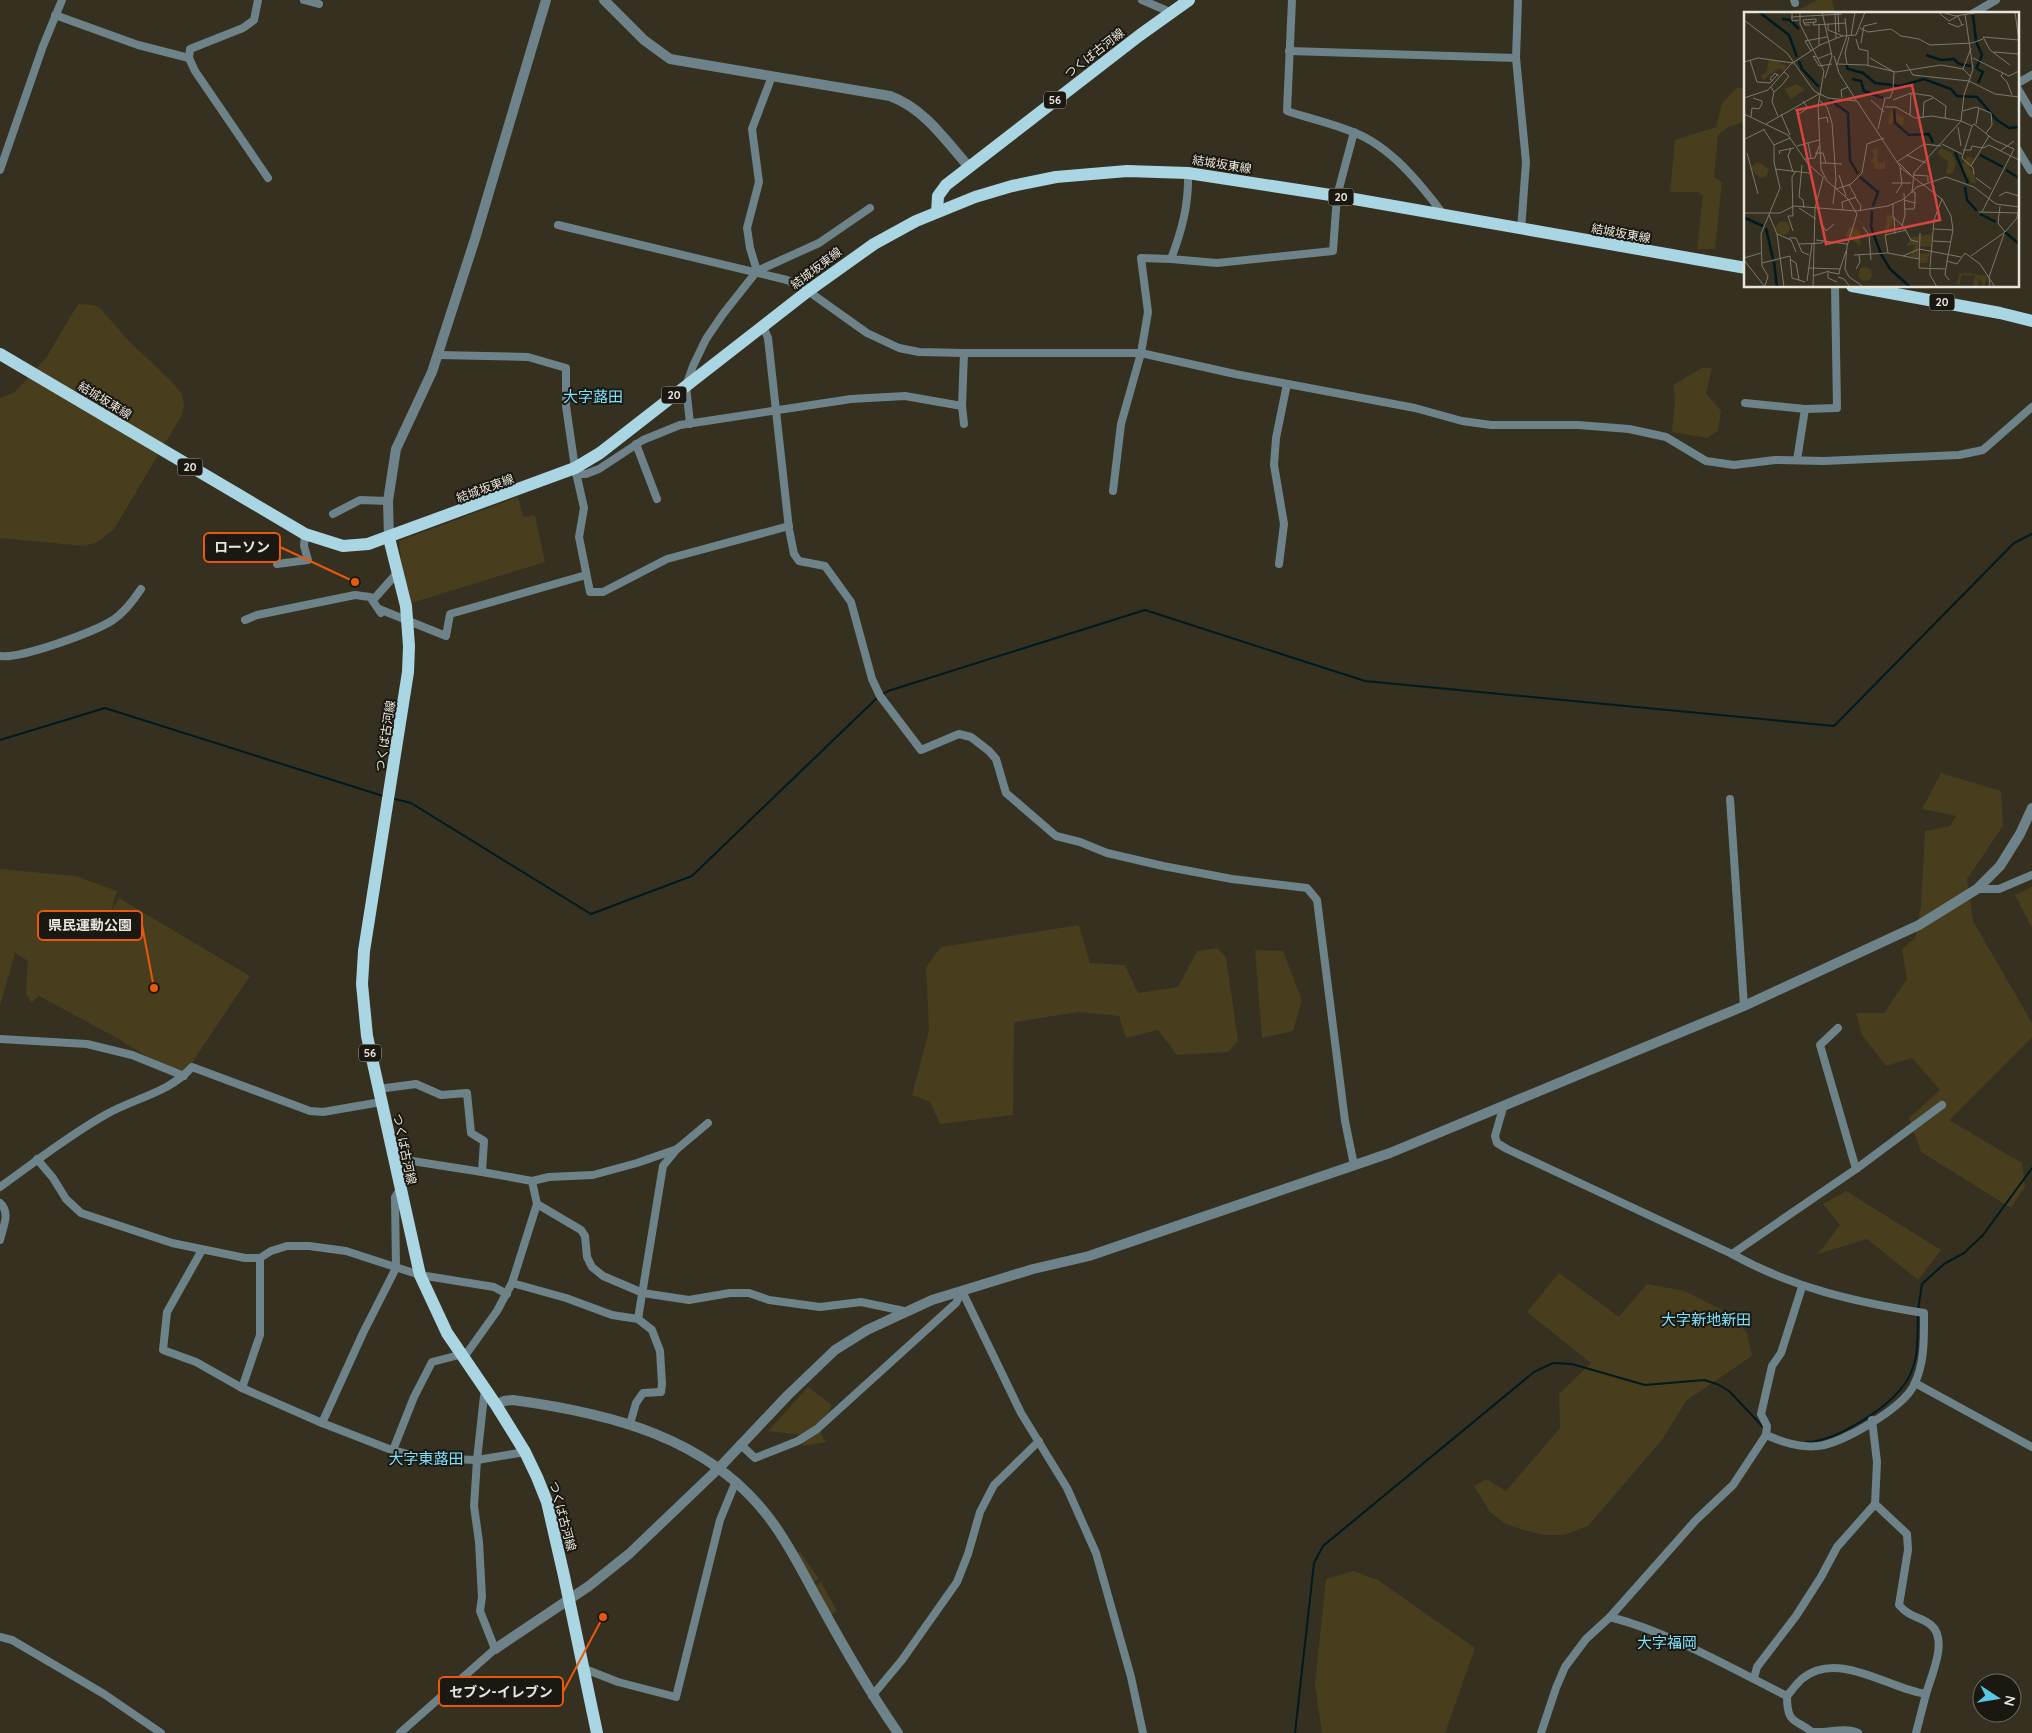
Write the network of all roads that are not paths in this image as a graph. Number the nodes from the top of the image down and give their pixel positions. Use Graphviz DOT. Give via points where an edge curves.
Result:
graph roads {
  1 [pos="62,0"];
  2 [pos="258,0"];
  3 [pos="304,0"];
  4 [pos="546,0"];
  5 [pos="604,0"];
  6 [pos="1142,0"];
  7 [pos="1189,0"];
  8 [pos="1292,0"];
  9 [pos="1518,0"];
  10 [pos="1996,0"];
  11 [pos="318,4"];
  12 [pos="1170,12"];
  13 [pos="1977,12"];
  14 [pos="55,15"];
  15 [pos="1289,51"];
  16 [pos="189,58"];
  17 [pos="1516,58"];
  18 [pos="2032,75"];
  19 [pos="772,76"];
  20 [pos="2020,82"];
  21 [pos="2020,92"];
  22 [pos="2032,113"];
  23 [pos="1354,132"];
  24 [pos="2020,153"];
  25 [pos="969,167"];
  26 [pos="2032,169"];
  27 [pos="0,170"];
  28 [pos="1188,173"];
  29 [pos="268,178"];
  30 [pos="1336,196"];
  31 [pos="870,208"];
  32 [pos="937,212"];
  33 [pos="1444,216"];
  34 [pos="558,225"];
  35 [pos="1522,230"];
  36 [pos="1171,259"];
  37 [pos="1744,268"];
  38 [pos="756,271"];
  39 [pos="1835,288"];
  40 [pos="1863,288"];
  41 [pos="808,291"];
  42 [pos="2032,321"];
  43 [pos="763,326"];
  44 [pos="964,353"];
  45 [pos="1141,353"];
  46 [pos="0,354"];
  47 [pos="438,355"];
  48 [pos="1287,384"];
  49 [pos="686,386"];
  50 [pos="1745,403"];
  51 [pos="962,406"];
  52 [pos="2032,407"];
  53 [pos="1805,409"];
  54 [pos="778,412"];
  55 [pos="690,424"];
  56 [pos="964,424"];
  57 [pos="636,444"];
  58 [pos="1797,460"];
  59 [pos="575,471"];
  60 [pos="1113,491"];
  61 [pos="657,499"];
  62 [pos="388,501"];
  63 [pos="333,514"];
  64 [pos="789,526"];
  65 [pos="305,534"];
  66 [pos="389,538"];
  67 [pos="277,564"];
  68 [pos="1280,564"];
  69 [pos="398,572"];
  70 [pos="586,575"];
  71 [pos="141,589"];
  72 [pos="373,600"];
  73 [pos="245,620"];
  74 [pos="408,621"];
  75 [pos="0,656"];
  76 [pos="1730,799"];
  77 [pos="2032,808"];
  78 [pos="2032,875"];
  79 [pos="1977,889"];
  80 [pos="1744,1006"];
  81 [pos="1838,1028"];
  82 [pos="0,1039"];
  83 [pos="184,1076"];
  84 [pos="378,1089"];
  85 [pos="381,1102"];
  86 [pos="1942,1105"];
  87 [pos="1503,1108"];
  88 [pos="708,1123"];
  89 [pos="676,1149"];
  90 [pos="37,1158"];
  91 [pos="392,1158"];
  92 [pos="1354,1165"];
  93 [pos="1856,1169"];
  94 [pos="482,1172"];
  95 [pos="532,1181"];
  96 [pos="0,1187"];
  97 [pos="400,1190"];
  98 [pos="0,1203"];
  99 [pos="537,1204"];
  100 [pos="0,1240"];
  101 [pos="202,1250"];
  102 [pos="1732,1254"];
  103 [pos="260,1258"];
  104 [pos="396,1268"];
  105 [pos="420,1275"];
  106 [pos="512,1283"];
  107 [pos="1802,1287"];
  108 [pos="962,1291"];
  109 [pos="642,1293"];
  110 [pos="508,1294"];
  111 [pos="904,1311"];
  112 [pos="638,1319"];
  113 [pos="462,1356"];
  114 [pos="1915,1383"];
  115 [pos="242,1388"];
  116 [pos="487,1392"];
  117 [pos="496,1405"];
  118 [pos="1872,1420"];
  119 [pos="322,1423"];
  120 [pos="630,1424"];
  121 [pos="1766,1435"];
  122 [pos="1039,1441"];
  123 [pos="740,1444"];
  124 [pos="2032,1447"];
  125 [pos="393,1450"];
  126 [pos="525,1452"];
  127 [pos="477,1460"];
  128 [pos="719,1468"];
  129 [pos="736,1481"];
  130 [pos="1874,1504"];
  131 [pos="569,1599"];
  132 [pos="1610,1617"];
  133 [pos="0,1637"];
  134 [pos="495,1649"];
  135 [pos="585,1669"];
  136 [pos="1754,1678"];
  137 [pos="1926,1694"];
  138 [pos="872,1696"];
  139 [pos="1788,1696"];
  140 [pos="161,1733"];
  141 [pos="400,1733"];
  142 [pos="597,1733"];
  143 [pos="898,1733"];
  144 [pos="1143,1733"];
  145 [pos="1542,1733"];
  146 [pos="1813,1733"];
  147 [pos="1858,1733"];
  148 [pos="1916,1733"];
  1 -- 14 [label="street"];
  2 -- 16 [label="street" via="254,20 243,28 190,50"];
  3 -- 11 [label="street"];
  4 -- 47 [label="street"];
  5 -- 19 [label="street" via="644,40 670,58"];
  6 -- 12 [label="street"];
  7 -- 12 [label="main road, つくば古河線 / 56"];
  8 -- 15 [label="street"];
  9 -- 17 [label="street"];
  10 -- 13 [label="street"];
  12 -- 25 [label="main road, つくば古河線 / 56"];
  14 -- 16 [label="street"];
  14 -- 27 [label="street"];
  15 -- 17 [label="street"];
  15 -- 23 [label="street" via="1286,111"];
  16 -- 29 [label="street" via="195,72"];
  17 -- 35 [label="street" via="1526,162"];
  18 -- 20 [label="street"];
  19 -- 25 [label="street" via="890,96 906,102 920,112"];
  19 -- 38 [label="street" via="752,129 759,182 748,228"];
  21 -- 22 [label="street"];
  23 -- 30 [label="street"];
  23 -- 33 [label="street" via="1376,144 1414,177"];
  24 -- 26 [label="street"];
  25 -- 32 [label="main road, つくば古河線 / 56" via="942,190"];
  28 -- 30 [label="main road, 結城坂東線 / 20"];
  28 -- 32 [label="main road, 結城坂東線 / 20" via="1127,170 1056,177 992,191"];
  28 -- 36 [label="street" via="1187,208"];
  30 -- 33 [label="main road, 結城坂東線 / 20"];
  30 -- 36 [label="street" via="1333,251 1217,263"];
  31 -- 38 [label="street" via="819,243"];
  32 -- 41 [label="main road, 結城坂東線 / 20" via="874,244"];
  33 -- 35 [label="main road, 結城坂東線 / 20"];
  34 -- 38 [label="street"];
  35 -- 37 [label="main road, 結城坂東線 / 20"];
  36 -- 45 [label="street" via="1141,258 1148,312"];
  38 -- 41 [label="street" via="787,280"];
  38 -- 49 [label="street" via="706,339"];
  39 -- 53 [label="street" via="1837,408"];
  40 -- 42 [label="main road, 20"];
  41 -- 43 [label="main road, 結城坂東線 / 20"];
  41 -- 44 [label="street" via="867,333 899,348"];
  43 -- 49 [label="main road, 結城坂東線 / 20"];
  43 -- 54 [label="street" via="768,338"];
  44 -- 45 [label="street"];
  44 -- 51 [label="street"];
  45 -- 48 [label="street"];
  45 -- 60 [label="street" via="1121,424"];
  46 -- 65 [label="main road, 結城坂東線 / 20"];
  47 -- 59 [label="street" via="528,357 566,368 566,406"];
  47 -- 62 [label="street" via="396,449"];
  48 -- 58 [label="street" via="1415,408 1462,421 1629,428 1666,437 1706,460 1734,465"];
  48 -- 68 [label="street" via="1274,465 1284,524"];
  49 -- 55 [label="street"];
  49 -- 59 [label="main road, 結城坂東線 / 20"];
  50 -- 53 [label="street"];
  51 -- 54 [label="street" via="904,396 851,399"];
  51 -- 56 [label="street"];
  52 -- 58 [label="street" via="1983,450 1959,455"];
  53 -- 58 [label="street"];
  54 -- 55 [label="street"];
  54 -- 64 [label="street"];
  55 -- 57 [label="street"];
  57 -- 59 [label="street" via="598,470 586,474"];
  57 -- 61 [label="street"];
  59 -- 66 [label="main road, 結城坂東線 / 20"];
  59 -- 70 [label="street" via="584,508 579,537"];
  62 -- 63 [label="street" via="360,500"];
  62 -- 66 [label="street"];
  64 -- 70 [label="street" via="667,559 603,592 590,592"];
  64 -- 92 [label="street" via="794,554 799,561 824,566 851,602 872,679 880,696 921,750 959,734 982,744 996,759 1006,793 1056,836 1107,853 1163,866 1307,888 1312,893 1317,900 1345,1121"];
  65 -- 66 [label="main road, 結城坂東線 / 20" via="349,547"];
  65 -- 67 [label="street" via="308,560"];
  66 -- 69 [label="main road, つくば古河線 / 56"];
  69 -- 72 [label="street"];
  69 -- 74 [label="main road, つくば古河線 / 56"];
  70 -- 74 [label="street" via="454,613 449,616 446,636"];
  71 -- 75 [label="street" via="126,609 106,624 33,651"];
  72 -- 73 [label="street" via="355,595"];
  72 -- 74 [label="street" via="381,612"];
  74 -- 84 [label="main road, つくば古河線 / 56" via="404,704 364,951 364,1018"];
  76 -- 80 [label="street"];
  77 -- 79 [label="street" via="2000,866"];
  78 -- 79 [label="street" via="1998,889"];
  79 -- 80 [label="street" via="1919,925"];
  80 -- 87 [label="street"];
  81 -- 93 [label="street" via="1820,1045"];
  82 -- 83 [label="street" via="88,1044 132,1056"];
  83 -- 85 [label="street" via="192,1067 310,1111 323,1112"];
  83 -- 90 [label="street" via="151,1096 107,1114"];
  84 -- 85 [label="main road, つくば古河線 / 56"];
  84 -- 94 [label="street" via="416,1084 441,1095 467,1093 471,1133 484,1141"];
  85 -- 91 [label="main road, つくば古河線 / 56"];
  86 -- 93 [label="street"];
  87 -- 92 [label="street"];
  87 -- 102 [label="street" via="1495,1136 1497,1142"];
  88 -- 89 [label="street"];
  89 -- 95 [label="street" via="592,1175"];
  89 -- 109 [label="street" via="663,1166"];
  90 -- 96 [label="street"];
  90 -- 101 [label="street" via="66,1199 81,1213"];
  91 -- 94 [label="street"];
  91 -- 97 [label="main road, つくば古河線 / 56"];
  92 -- 108 [label="street" via="1131,1242"];
  93 -- 102 [label="street"];
  94 -- 95 [label="street"];
  95 -- 99 [label="street"];
  97 -- 104 [label="street" via="394,1197"];
  97 -- 105 [label="main road, つくば古河線 / 56"];
  98 -- 100 [label="street" via="6,1208 7,1215"];
  99 -- 106 [label="street"];
  99 -- 109 [label="street" via="581,1230 586,1236 587,1257 592,1267 603,1276"];
  101 -- 103 [label="street"];
  101 -- 115 [label="street" via="168,1312 163,1350 196,1362"];
  102 -- 107 [label="street"];
  103 -- 104 [label="street" via="287,1246 309,1246 346,1251"];
  103 -- 115 [label="street" via="260,1336"];
  104 -- 105 [label="street"];
  104 -- 119 [label="street"];
  105 -- 110 [label="street" via="494,1287"];
  105 -- 113 [label="main road, つくば古河線 / 56" via="447,1333"];
  106 -- 110 [label="street"];
  106 -- 112 [label="street" via="628,1320"];
  107 -- 114 [label="street" via="1924,1314 1923,1361"];
  107 -- 121 [label="street" via="1781,1353 1772,1366 1762,1414 1767,1426"];
  108 -- 111 [label="street"];
  108 -- 122 [label="street" via="1021,1413"];
  108 -- 123 [label="street" via="956,1304 817,1429 798,1441 755,1458"];
  109 -- 111 [label="street" via="689,1300 749,1293 769,1300 820,1308 861,1302"];
  109 -- 112 [label="street"];
  110 -- 113 [label="street"];
  111 -- 123 [label="street" via="835,1350"];
  112 -- 120 [label="street" via="652,1330 660,1351 662,1384 661,1392 643,1392"];
  113 -- 116 [label="main road, つくば古河線 / 56"];
  113 -- 125 [label="street" via="432,1362"];
  114 -- 118 [label="street" via="1911,1392"];
  114 -- 124 [label="street"];
  115 -- 119 [label="street"];
  116 -- 117 [label="main road, つくば古河線 / 56"];
  116 -- 127 [label="street"];
  117 -- 120 [label="street" via="507,1400 533,1403"];
  117 -- 126 [label="main road, つくば古河線 / 56"];
  118 -- 121 [label="street" via="1841,1440 1818,1446 1787,1444"];
  118 -- 130 [label="street" via="1877,1462"];
  119 -- 125 [label="street"];
  120 -- 128 [label="street" via="676,1442"];
  121 -- 132 [label="street" via="1733,1485 1696,1520"];
  122 -- 138 [label="street" via="994,1485 980,1512 957,1582 902,1660"];
  122 -- 144 [label="street" via="1067,1488 1096,1553 1131,1677"];
  123 -- 128 [label="street"];
  125 -- 127 [label="street" via="431,1460"];
  126 -- 127 [label="street"];
  126 -- 131 [label="main road, つくば古河線 / 56" via="547,1502"];
  127 -- 134 [label="street" via="474,1506 479,1542 480,1611"];
  128 -- 129 [label="street"];
  128 -- 131 [label="street" via="629,1554"];
  129 -- 135 [label="street" via="720,1520 676,1697 618,1682"];
  129 -- 138 [label="street" via="770,1518 785,1540"];
  130 -- 136 [label="street" via="1837,1547 1780,1640 1757,1667"];
  130 -- 137 [label="street" via="1907,1534 1908,1550 1899,1605 1908,1615 1931,1625 1938,1635 1939,1646"];
  131 -- 134 [label="street"];
  131 -- 135 [label="main road, つくば古河線 / 56"];
  132 -- 136 [label="street" via="1629,1622"];
  132 -- 145 [label="street" via="1586,1639 1565,1667"];
  133 -- 140 [label="street" via="12,1640 96,1689"];
  134 -- 141 [label="street"];
  135 -- 142 [label="main road, つくば古河線 / 56"];
  136 -- 139 [label="street"];
  137 -- 139 [label="street" via="1911,1692 1862,1672 1840,1668 1815,1671 1802,1678"];
  137 -- 148 [label="street"];
  138 -- 143 [label="street"];
  139 -- 146 [label="street" via="1792,1721"];
  146 -- 147 [label="street" via="1839,1730"];
}
